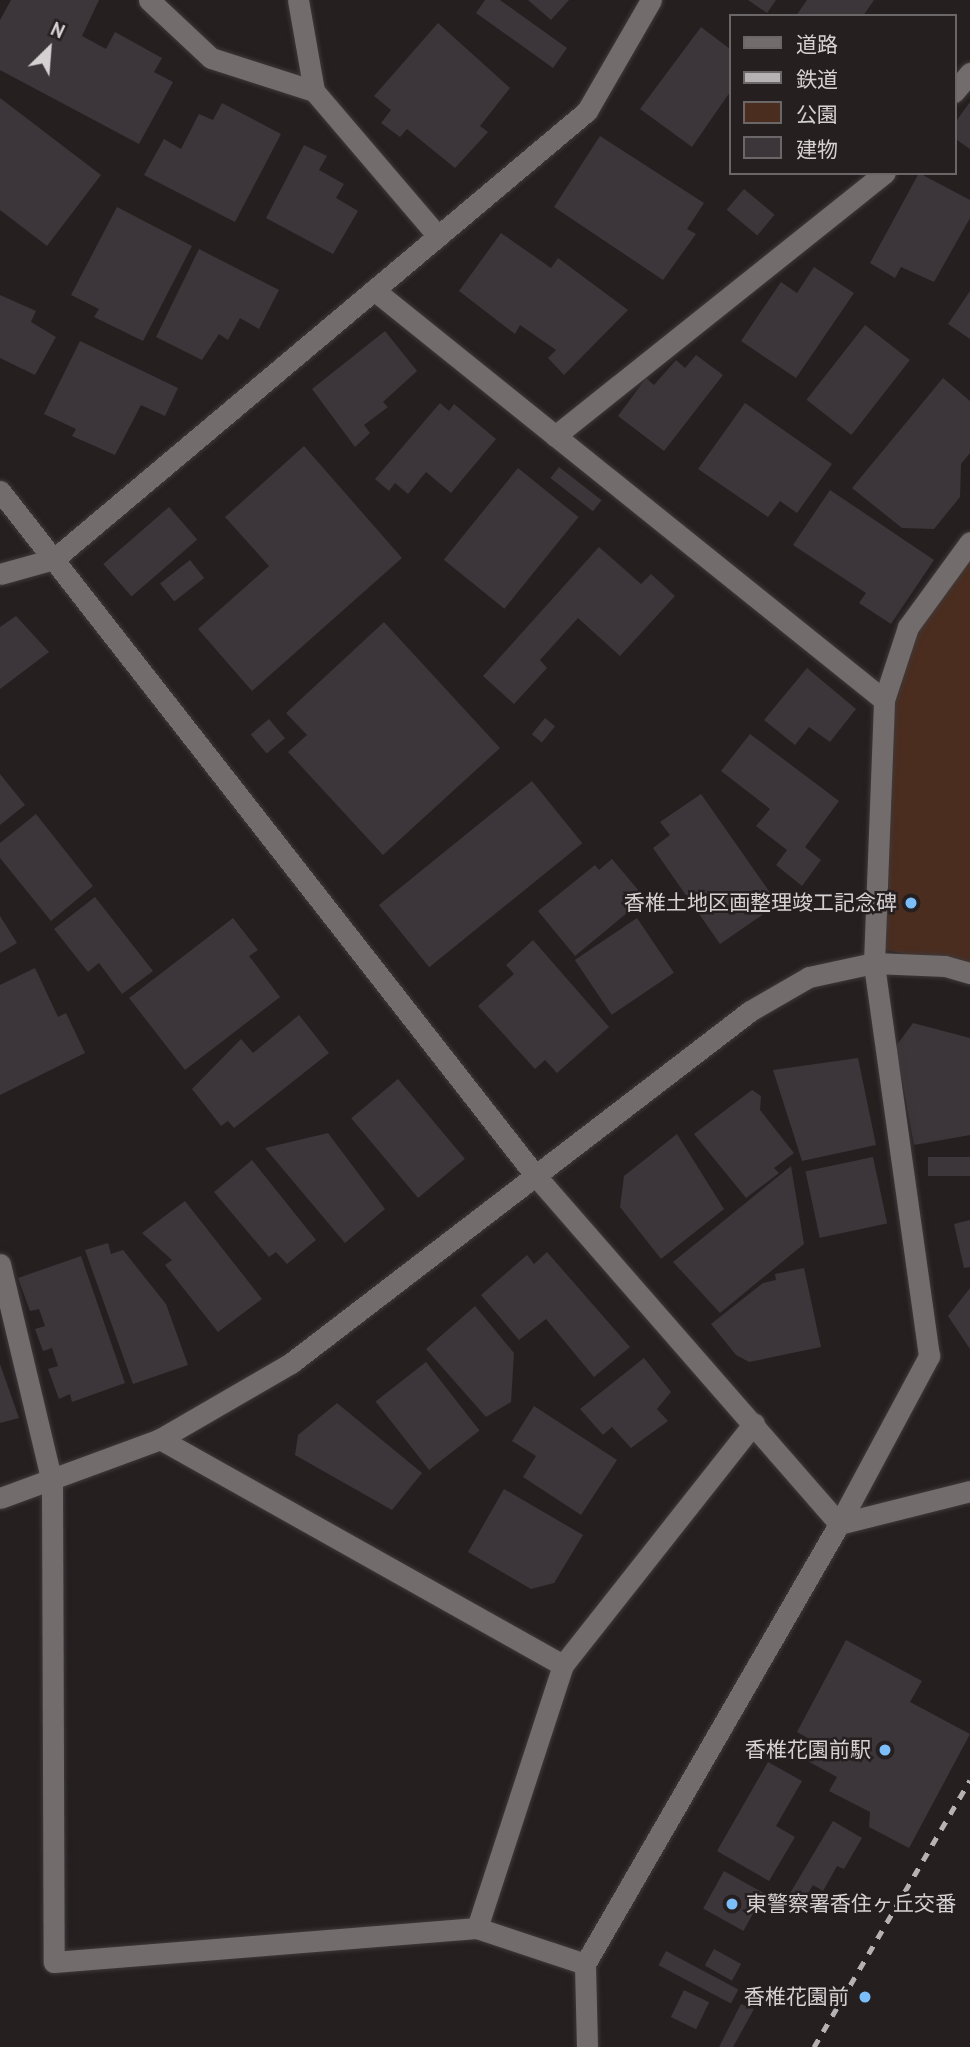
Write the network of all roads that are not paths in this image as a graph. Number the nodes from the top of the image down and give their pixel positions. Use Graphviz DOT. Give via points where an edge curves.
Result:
graph roads {
  1 [pos="149,0"];
  2 [pos="298,0"];
  3 [pos="651,0"];
  4 [pos="970,73"];
  5 [pos="956,90"];
  6 [pos="314,91"];
  7 [pos="882,175"];
  8 [pos="438,236"];
  9 [pos="374,290"];
  10 [pos="555,436"];
  11 [pos="0,491"];
  12 [pos="970,542"];
  13 [pos="54,559"];
  14 [pos="0,573"];
  15 [pos="884,699"];
  16 [pos="874,962"];
  17 [pos="970,973"];
  18 [pos="535,1175"];
  19 [pos="0,1264"];
  20 [pos="754,1423"];
  21 [pos="160,1439"];
  22 [pos="52,1482"];
  23 [pos="970,1491"];
  24 [pos="0,1499"];
  25 [pos="839,1524"];
  26 [pos="563,1665"];
  27 [pos="477,1928"];
  28 [pos="585,1964"];
  29 [pos="587,2047"];
  1 -- 6 [label="street" via="211,58"];
  2 -- 6 [label="street"];
  3 -- 8 [label="street" via="587,111"];
  4 -- 5 [label="street"];
  6 -- 8 [label="street"];
  7 -- 10 [label="street"];
  8 -- 9 [label="street"];
  9 -- 10 [label="street"];
  9 -- 13 [label="street"];
  10 -- 15 [label="street"];
  11 -- 13 [label="street"];
  12 -- 15 [label="street" via="908,627"];
  13 -- 14 [label="street"];
  13 -- 18 [label="street"];
  15 -- 16 [label="street"];
  16 -- 17 [label="street" via="944,966"];
  16 -- 18 [label="street" via="809,977 750,1011"];
  16 -- 25 [label="street" via="929,1356"];
  18 -- 20 [label="street"];
  18 -- 21 [label="street" via="291,1363"];
  19 -- 22 [label="street"];
  20 -- 25 [label="street"];
  20 -- 26 [label="street"];
  21 -- 22 [label="street"];
  21 -- 26 [label="street"];
  22 -- 24 [label="street"];
  22 -- 27 [label="street" via="54,1962"];
  23 -- 25 [label="street"];
  25 -- 28 [label="street"];
  26 -- 27 [label="street"];
  27 -- 28 [label="street"];
  28 -- 29 [label="street"];
}
